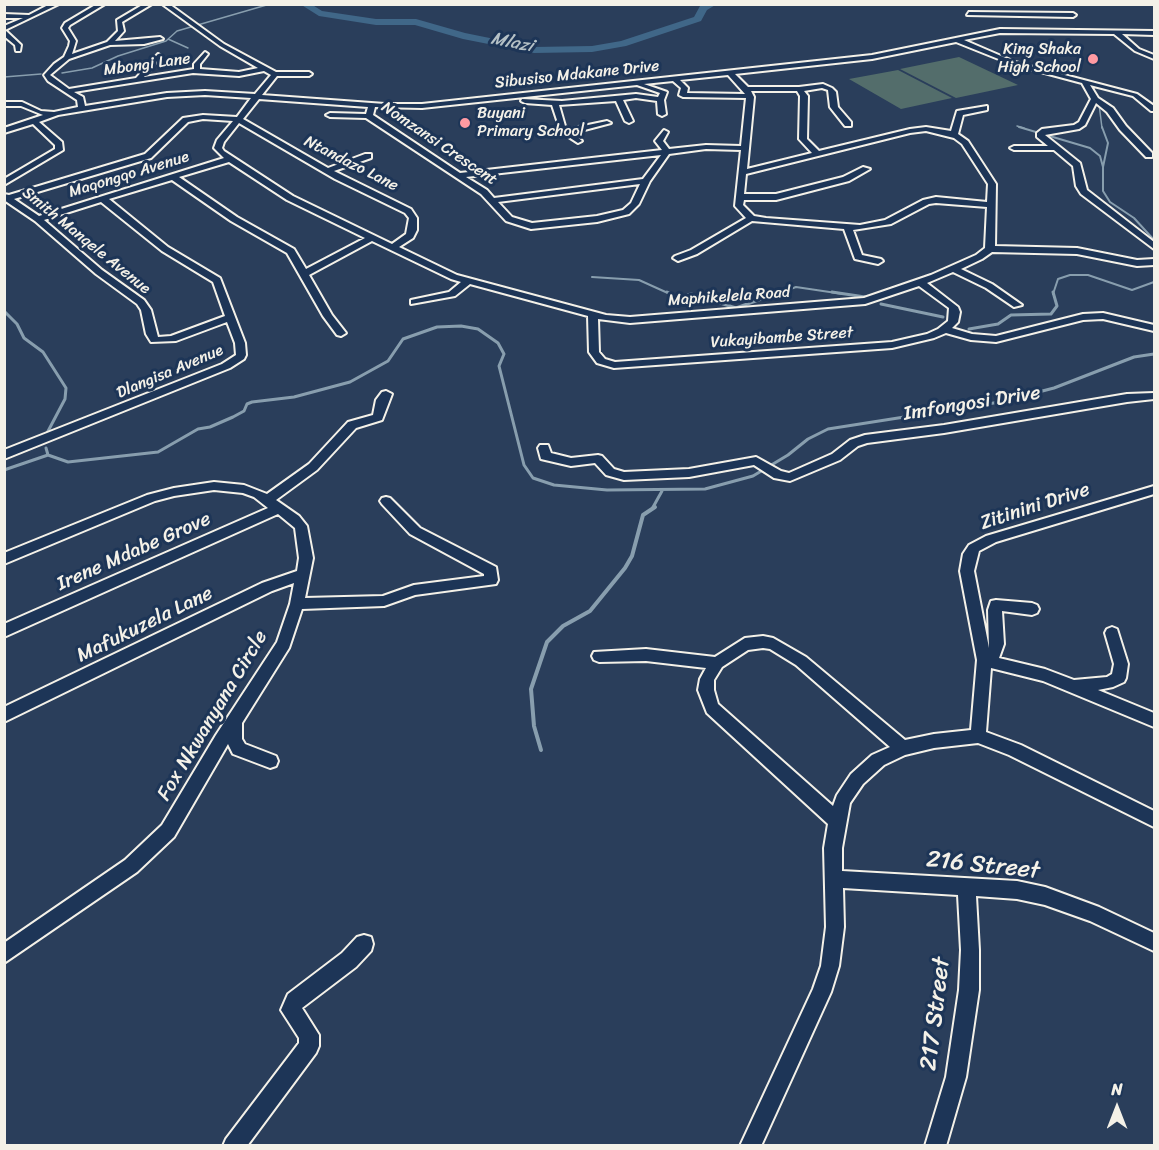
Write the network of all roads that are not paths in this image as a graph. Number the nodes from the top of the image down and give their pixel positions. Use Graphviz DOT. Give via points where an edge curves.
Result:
graph roads {
  1 [pos="56,4"];
  2 [pos="102,4"];
  3 [pos="149,4"];
  4 [pos="165,4"];
  5 [pos="1062,5"];
  6 [pos="969,14"];
  7 [pos="1072,15"];
  8 [pos="4,16"];
  9 [pos="33,16"];
  10 [pos="1078,21"];
  11 [pos="4,31"];
  12 [pos="1115,32"];
  13 [pos="1155,33"];
  14 [pos="160,39"];
  15 [pos="955,39"];
  16 [pos="109,43"];
  17 [pos="18,50"];
  18 [pos="1137,51"];
  19 [pos="1155,51"];
  20 [pos="205,54"];
  21 [pos="158,56"];
  22 [pos="1155,57"];
  23 [pos="67,58"];
  24 [pos="266,68"];
  25 [pos="197,71"];
  26 [pos="729,72"];
  27 [pos="275,74"];
  28 [pos="309,74"];
  29 [pos="674,78"];
  30 [pos="139,79"];
  31 [pos="636,82"];
  32 [pos="1085,82"];
  33 [pos="799,88"];
  34 [pos="68,91"];
  35 [pos="748,92"];
  36 [pos="364,93"];
  37 [pos="393,96"];
  38 [pos="257,97"];
  39 [pos="619,99"];
  40 [pos="661,99"];
  41 [pos="1095,99"];
  42 [pos="479,100"];
  43 [pos="555,103"];
  44 [pos="4,104"];
  45 [pos="354,104"];
  46 [pos="372,105"];
  47 [pos="385,106"];
  48 [pos="82,108"];
  49 [pos="984,108"];
  50 [pos="1155,109"];
  51 [pos="57,113"];
  52 [pos="662,114"];
  53 [pos="330,115"];
  54 [pos="369,116"];
  55 [pos="238,119"];
  56 [pos="33,120"];
  57 [pos="629,121"];
  58 [pos="607,123"];
  59 [pos="848,124"];
  60 [pos="4,131"];
  61 [pos="565,132"];
  62 [pos="664,132"];
  63 [pos="954,135"];
  64 [pos="578,141"];
  65 [pos="745,148"];
  66 [pos="1014,148"];
  67 [pos="1056,148"];
  68 [pos="667,152"];
  69 [pos="818,153"];
  70 [pos="1149,155"];
  71 [pos="368,156"];
  72 [pos="229,159"];
  73 [pos="866,169"];
  74 [pos="328,171"];
  75 [pos="742,173"];
  76 [pos="460,175"];
  77 [pos="173,177"];
  78 [pos="646,182"];
  79 [pos="4,183"];
  80 [pos="7,197"];
  81 [pos="739,197"];
  82 [pos="103,199"];
  83 [pos="494,200"];
  84 [pos="990,205"];
  85 [pos="751,218"];
  86 [pos="38,219"];
  87 [pos="848,228"];
  88 [pos="371,238"];
  89 [pos="1155,246"];
  90 [pos="392,248"];
  91 [pos="990,249"];
  92 [pos="678,258"];
  93 [pos="878,261"];
  94 [pos="1155,262"];
  95 [pos="954,269"];
  96 [pos="303,274"];
  97 [pos="468,280"];
  98 [pos="921,282"];
  99 [pos="414,302"];
  100 [pos="1017,305"];
  101 [pos="593,315"];
  102 [pos="229,318"];
  103 [pos="945,328"];
  104 [pos="1155,328"];
  105 [pos="341,333"];
  106 [pos="386,394"];
  107 [pos="1155,396"];
  108 [pos="544,448"];
  109 [pos="4,455"];
  110 [pos="1155,490"];
  111 [pos="386,501"];
  112 [pos="274,504"];
  113 [pos="4,559"];
  114 [pos="304,574"];
  115 [pos="297,604"];
  116 [pos="1032,609"];
  117 [pos="4,631"];
  118 [pos="1112,633"];
  119 [pos="600,656"];
  120 [pos="984,658"];
  121 [pos="717,663"];
  122 [pos="1073,686"];
  123 [pos="4,715"];
  124 [pos="1155,720"];
  125 [pos="234,722"];
  126 [pos="978,736"];
  127 [pos="903,748"];
  128 [pos="270,762"];
  129 [pos="1155,819"];
  130 [pos="837,820"];
  131 [pos="834,879"];
  132 [pos="966,886"];
  133 [pos="1155,942"];
  134 [pos="364,944"];
  135 [pos="6,950"];
  136 [pos="234,1146"];
  137 [pos="750,1146"];
  138 [pos="935,1146"];
  1 -- 9 [label="street"];
  2 -- 23 [label="street" via="66,24 73,43"];
  3 -- 16 [label="street" via="121,20 121,31"];
  4 -- 24 [label="street" via="222,45"];
  5 -- 7 [label="street"];
  6 -- 7 [label="street"];
  7 -- 10 [label="street"];
  8 -- 9 [label="street"];
  9 -- 11 [label="street"];
  11 -- 17 [label="street"];
  12 -- 13 [label="street, Sibusiso Mdakane Drive"];
  12 -- 15 [label="street, Sibusiso Mdakane Drive" via="1000,31"];
  12 -- 18 [label="street"];
  14 -- 16 [label="street"];
  15 -- 26 [label="street, Sibusiso Mdakane Drive" via="881,56"];
  15 -- 32 [label="street" via="1005,60"];
  16 -- 23 [label="street"];
  18 -- 19 [label="street"];
  18 -- 22 [label="street"];
  20 -- 25 [label="street" via="196,64"];
  21 -- 30 [label="street"];
  23 -- 34 [label="street" via="47,77"];
  24 -- 25 [label="street, Mbongi Lane" via="244,73"];
  24 -- 27 [label="street"];
  25 -- 30 [label="street, Mbongi Lane"];
  26 -- 29 [label="street, Sibusiso Mdakane Drive"];
  26 -- 35 [label="street"];
  27 -- 28 [label="street"];
  27 -- 38 [label="street"];
  29 -- 31 [label="street, Sibusiso Mdakane Drive"];
  29 -- 35 [label="street" via="685,88 683,95"];
  30 -- 34 [label="street, Mbongi Lane"];
  31 -- 40 [label="street" via="664,92"];
  31 -- 42 [label="street, Sibusiso Mdakane Drive"];
  32 -- 41 [label="street"];
  32 -- 50 [label="street" via="1139,96"];
  33 -- 35 [label="street"];
  33 -- 59 [label="street" via="823,86 832,90 834,107"];
  33 -- 69 [label="street" via="804,96 803,139"];
  34 -- 48 [label="street" via="80,99"];
  35 -- 65 [label="street"];
  36 -- 45 [label="street"];
  37 -- 47 [label="street"];
  38 -- 45 [label="street, Sibusiso Mdakane Drive"];
  38 -- 48 [label="street, Sibusiso Mdakane Drive" via="192,93"];
  38 -- 55 [label="street"];
  39 -- 40 [label="street"];
  39 -- 43 [label="street"];
  39 -- 57 [label="street"];
  40 -- 52 [label="street"];
  41 -- 67 [label="street" via="1079,125 1041,133"];
  41 -- 70 [label="street" via="1110,110"];
  42 -- 43 [label="street"];
  42 -- 47 [label="street, Sibusiso Mdakane Drive"];
  43 -- 61 [label="street"];
  44 -- 51 [label="street" via="22,104 40,113"];
  45 -- 46 [label="street, Sibusiso Mdakane Drive"];
  46 -- 47 [label="street, Sibusiso Mdakane Drive"];
  46 -- 54 [label="street, Nomzansi Crescent"];
  48 -- 51 [label="street, Sibusiso Mdakane Drive"];
  49 -- 63 [label="street" via="960,113"];
  51 -- 56 [label="street, Sibusiso Mdakane Drive"];
  53 -- 54 [label="street"];
  54 -- 76 [label="street, Nomzansi Crescent"];
  55 -- 72 [label="street" via="218,148"];
  55 -- 74 [label="street, Ntandazo Lane"];
  55 -- 80 [label="street" via="186,120 148,156"];
  56 -- 60 [label="street, Sibusiso Mdakane Drive"];
  56 -- 79 [label="street, Smith Manqele Avenue" via="59,144 59,150"];
  58 -- 61 [label="street"];
  61 -- 64 [label="street"];
  62 -- 68 [label="street" via="659,141"];
  63 -- 69 [label="street" via="909,130"];
  63 -- 84 [label="street" via="965,143 992,184"];
  65 -- 68 [label="street" via="711,146"];
  65 -- 75 [label="street"];
  66 -- 67 [label="street"];
  67 -- 89 [label="street" via="1077,165 1084,192"];
  68 -- 76 [label="street"];
  68 -- 78 [label="street, Nomzansi Crescent"];
  69 -- 75 [label="street"];
  71 -- 74 [label="street"];
  72 -- 77 [label="street, Maqongqo Avenue"];
  72 -- 88 [label="street, Maphikelela Road" via="290,198"];
  73 -- 81 [label="street" via="846,179 776,197"];
  74 -- 90 [label="street, Ntandazo Lane" via="411,214 410,236"];
  75 -- 81 [label="street"];
  76 -- 83 [label="street, Nomzansi Crescent"];
  77 -- 82 [label="street, Maqongqo Avenue"];
  77 -- 96 [label="street" via="234,219 291,251"];
  78 -- 83 [label="street"];
  78 -- 83 [label="street, Nomzansi Crescent" via="635,204 626,212 547,225 513,221"];
  80 -- 86 [label="street, Smith Manqele Avenue"];
  81 -- 85 [label="street" via="741,210"];
  82 -- 86 [label="street, Maqongqo Avenue"];
  82 -- 102 [label="street, Dlangisa Avenue" via="165,249 213,276"];
  84 -- 87 [label="street" via="936,200 880,224"];
  84 -- 91 [label="street"];
  85 -- 87 [label="street"];
  85 -- 92 [label="street"];
  86 -- 102 [label="street, Smith Manqele Avenue" via="141,302 155,340 172,339"];
  87 -- 93 [label="street" via="858,257"];
  88 -- 90 [label="street, Maphikelela Road"];
  88 -- 96 [label="street"];
  90 -- 97 [label="street, Maphikelela Road"];
  91 -- 94 [label="street" via="1086,252 1143,264"];
  91 -- 95 [label="street, Maphikelela Road"];
  95 -- 98 [label="street, Maphikelela Road"];
  95 -- 100 [label="street" via="990,286"];
  96 -- 105 [label="street"];
  97 -- 99 [label="street" via="452,294"];
  97 -- 101 [label="street, Maphikelela Road"];
  98 -- 101 [label="street, Maphikelela Road" via="848,304 630,320"];
  98 -- 103 [label="street" via="953,307 954,317"];
  101 -- 103 [label="street, Vukayibambe Street" via="594,352 601,361 614,365 892,345"];
  102 -- 109 [label="street, Dlangisa Avenue" via="242,350 234,362"];
  103 -- 104 [label="street" via="971,337 996,339 1083,317 1103,316"];
  106 -- 112 [label="street" via="378,417 352,425"];
  107 -- 108 [label="street, Imfongosi Drive" via="866,439 790,477 774,473 760,463 745,462 689,473 624,476 610,472 598,459 560,460 545,456"];
  110 -- 120 [label="street, Zitinini Drive" via="991,539 974,548 967,560 968,571"];
  111 -- 115 [label="street" via="415,531 491,571 492,578 414,590 384,601"];
  112 -- 113 [label="street, Fox Nkwanyana Circle" via="230,486 174,492"];
  112 -- 114 [label="street, Fox Nkwanyana Circle" via="301,526 306,546"];
  112 -- 117 [label="street, Irene Mdabe Grove"];
  114 -- 115 [label="street, Fox Nkwanyana Circle"];
  114 -- 123 [label="street, Mafukuzela Lane" via="267,587"];
  115 -- 125 [label="street, Fox Nkwanyana Circle" via="284,644"];
  116 -- 120 [label="street" via="996,605 997,644 992,656"];
  118 -- 122 [label="street" via="1121,664 1119,678 1108,683"];
  119 -- 121 [label="street" via="646,655"];
  120 -- 122 [label="street"];
  120 -- 126 [label="street, Zitinini Drive"];
  121 -- 127 [label="street" via="745,644 773,644 801,661"];
  121 -- 130 [label="street" via="706,679 712,708"];
  122 -- 124 [label="street"];
  125 -- 128 [label="street" via="234,740 239,749"];
  125 -- 135 [label="street, Fox Nkwanyana Circle" via="180,815 148,852"];
  126 -- 127 [label="street"];
  126 -- 129 [label="street" via="1015,750"];
  127 -- 130 [label="street" via="878,760 857,778 843,800"];
  130 -- 131 [label="street"];
  131 -- 132 [label="street, 216 Street"];
  131 -- 137 [label="street" via="835,941 830,966"];
  132 -- 133 [label="street, 216 Street" via="1045,896"];
  132 -- 138 [label="street, 217 Street" via="969,990 956,1077"];
  134 -- 136 [label="street" via="295,1001 291,1010 309,1035 309,1046"];
}
